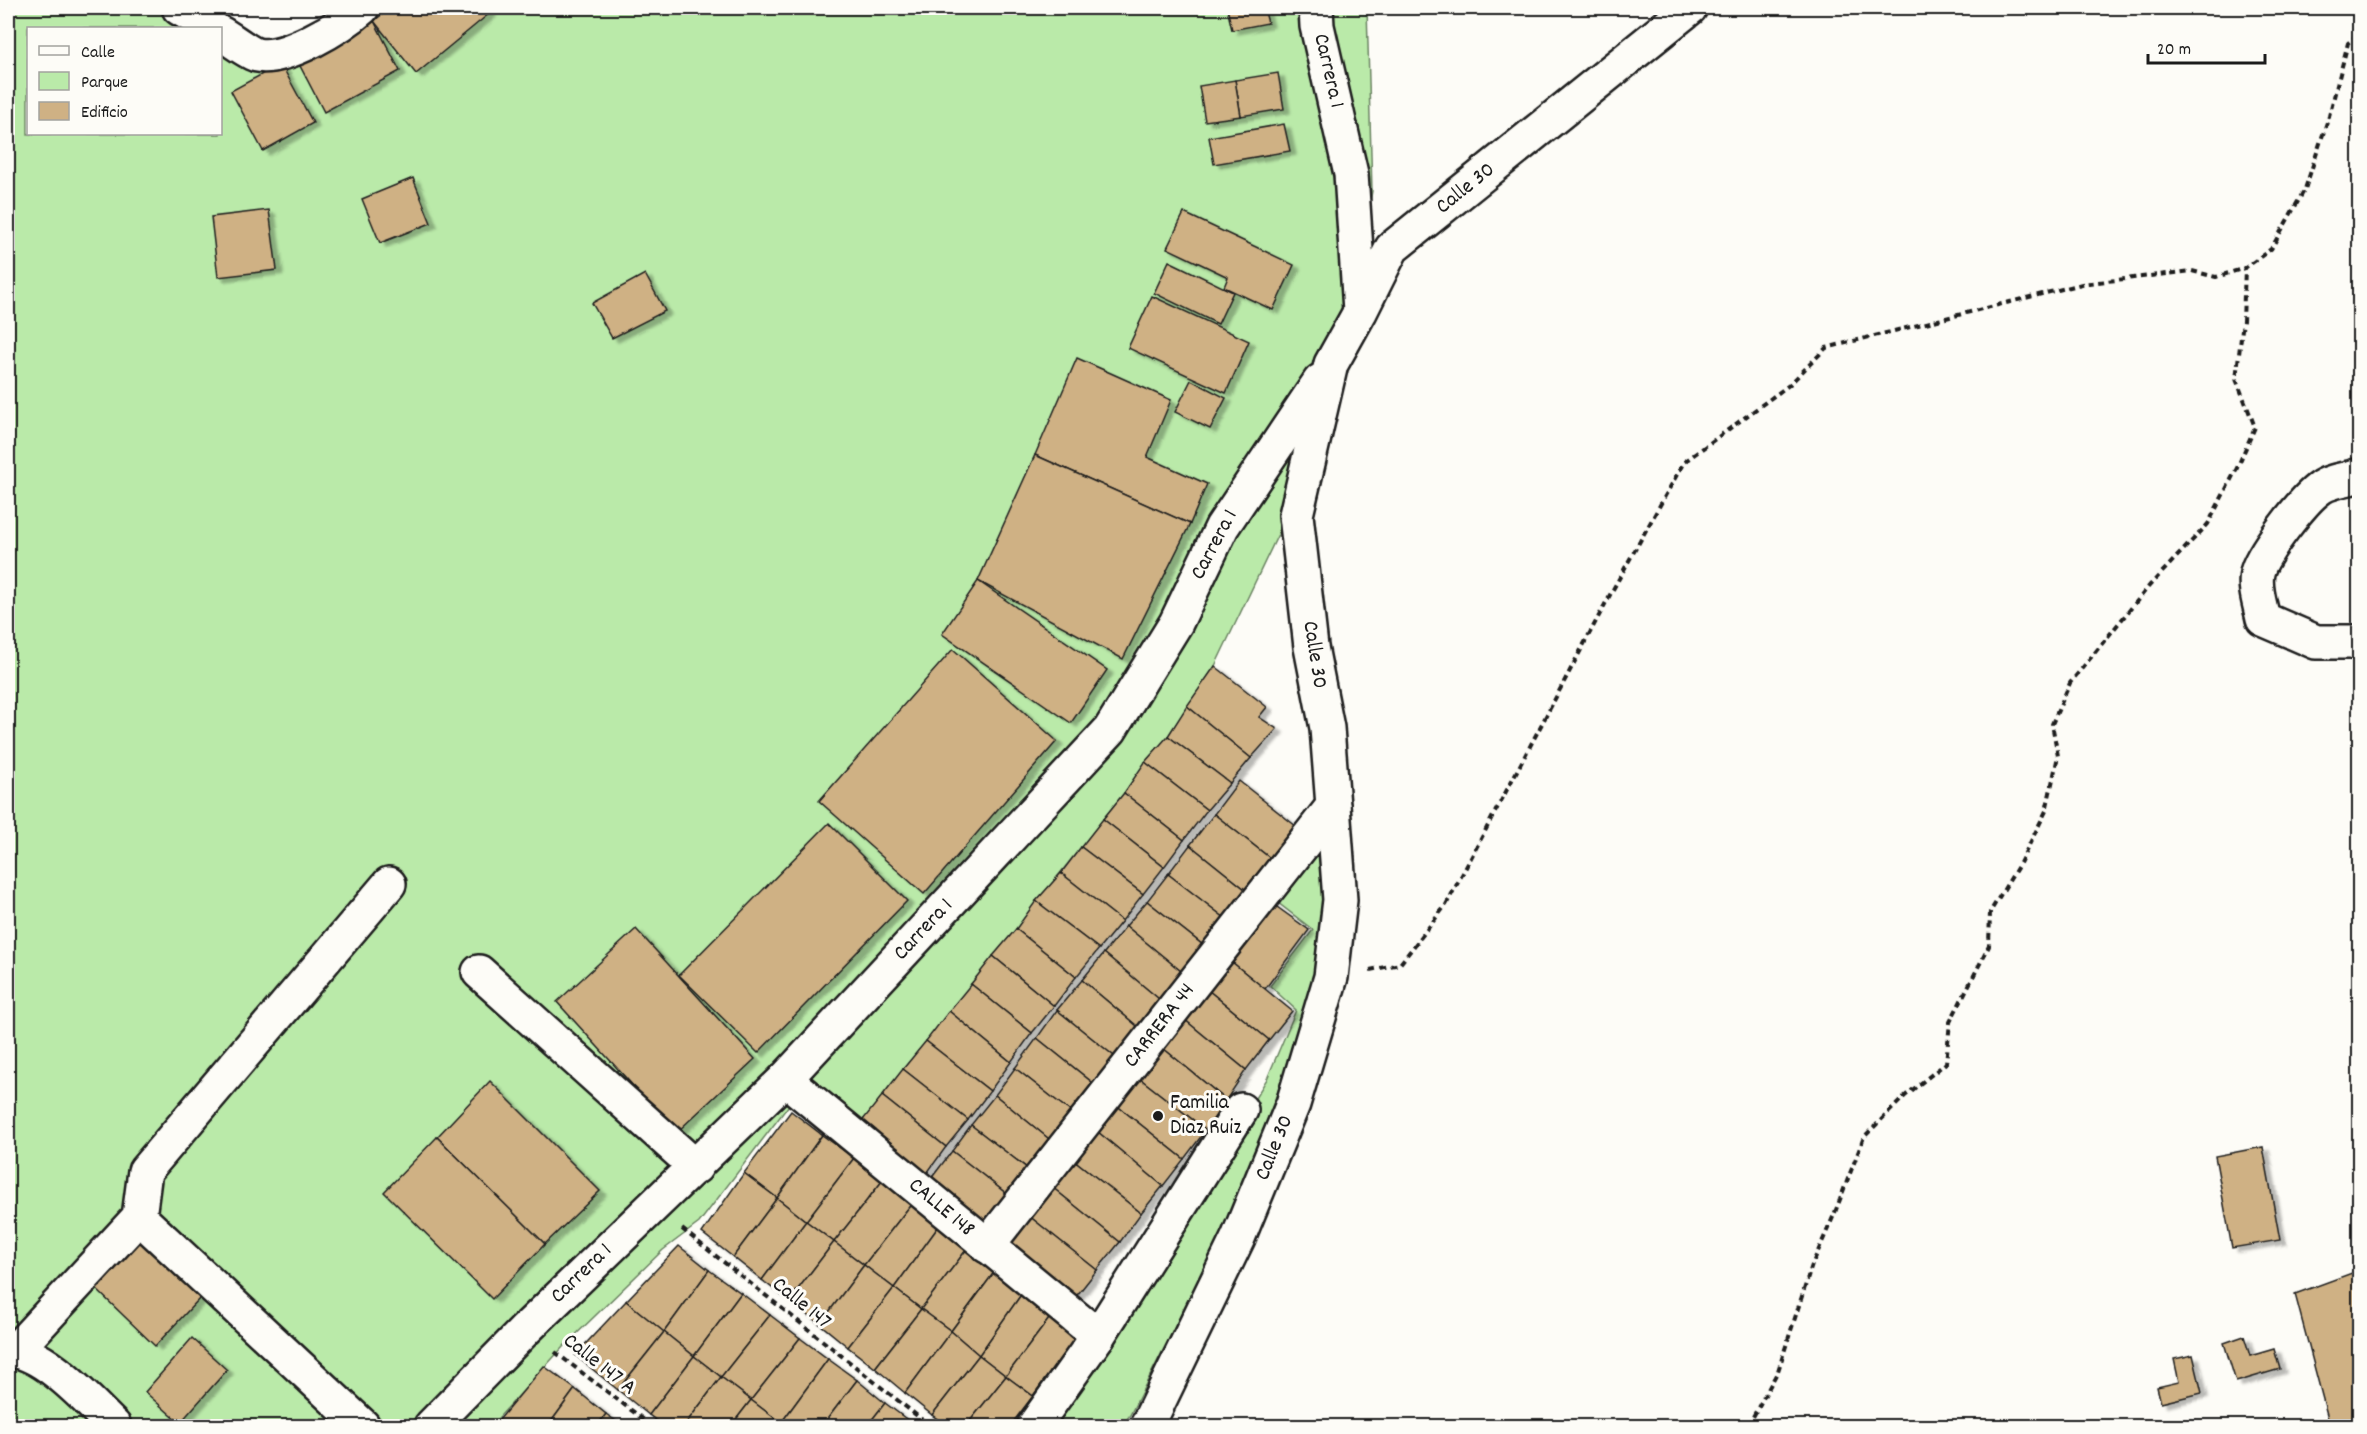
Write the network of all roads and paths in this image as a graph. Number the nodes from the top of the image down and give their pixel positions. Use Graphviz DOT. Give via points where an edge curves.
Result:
graph roads {
  1 [pos="178,8"];
  2 [pos="362,8"];
  3 [pos="1316,8"];
  4 [pos="1690,8"];
  5 [pos="211,27"];
  6 [pos="2360,33"];
  7 [pos="222,34"];
  8 [pos="2245,268"];
  9 [pos="1360,312"];
  10 [pos="1331,364"];
  11 [pos="2360,475"];
  12 [pos="2360,642"];
  13 [pos="1333,806"];
  14 [pos="389,884"];
  15 [pos="479,972"];
  16 [pos="1331,977"];
  17 [pos="785,1079"];
  18 [pos="1240,1110"];
  19 [pos="696,1167"];
  20 [pos="656,1204"];
  21 [pos="139,1217"];
  22 [pos="987,1246"];
  23 [pos="526,1329"];
  24 [pos="1098,1336"];
  25 [pos="11,1351"];
  26 [pos="114,1426"];
  27 [pos="363,1426"];
  28 [pos="431,1426"];
  29 [pos="652,1426"];
  30 [pos="930,1426"];
  31 [pos="1034,1426"];
  32 [pos="1148,1426"];
  33 [pos="1748,1426"];
  1 -- 5 [label="street"];
  2 -- 7 [label="street" via="290,52 257,55"];
  3 -- 9 [label="street, Carrera 1" via="1351,174"];
  4 -- 9 [label="street, Calle 30" via="1392,248"];
  6 -- 8 [label="path" via="2348,43 2305,189 2271,249"];
  8 -- 16 [label="path" via="2216,277 2192,271 2082,284 1826,348 1789,385 1684,462 1446,905 1400,964"];
  8 -- 33 [label="path" via="2236,379 2255,427 2208,524 2150,585 2070,683 2052,724 2058,756 2046,811 1990,912 1989,946 1950,1022 1946,1063 1864,1137 1812,1264 1778,1371"];
  9 -- 10 [label="street, Calle 30"];
  10 -- 13 [label="street, Calle 30" via="1296,515 1311,647 1327,728"];
  10 -- 17 [label="street, Carrera 1" via="1222,527 1176,623 1110,730"];
  11 -- 12 [label="street" via="2320,487 2264,554 2256,590 2263,619 2316,642"];
  13 -- 16 [label="street, Calle 30" via="1340,900"];
  13 -- 22 [label="street, CARRERA 44"];
  14 -- 21 [label="street" via="145,1171"];
  15 -- 19 [label="street"];
  16 -- 32 [label="street, Calle 30" via="1289,1115 1238,1238"];
  17 -- 19 [label="street, Carrera 1"];
  17 -- 22 [label="street, CALLE 148"];
  18 -- 24 [label="street"];
  19 -- 20 [label="street, Carrera 1"];
  20 -- 23 [label="street, Carrera 1"];
  20 -- 30 [label="path, Calle 147" via="689,1235"];
  21 -- 25 [label="street"];
  21 -- 27 [label="street"];
  22 -- 24 [label="street, CALLE 148"];
  23 -- 28 [label="street, Carrera 1"];
  23 -- 29 [label="path, Calle 147 A"];
  24 -- 31 [label="street"];
  25 -- 26 [label="street" via="56,1370"];
}
